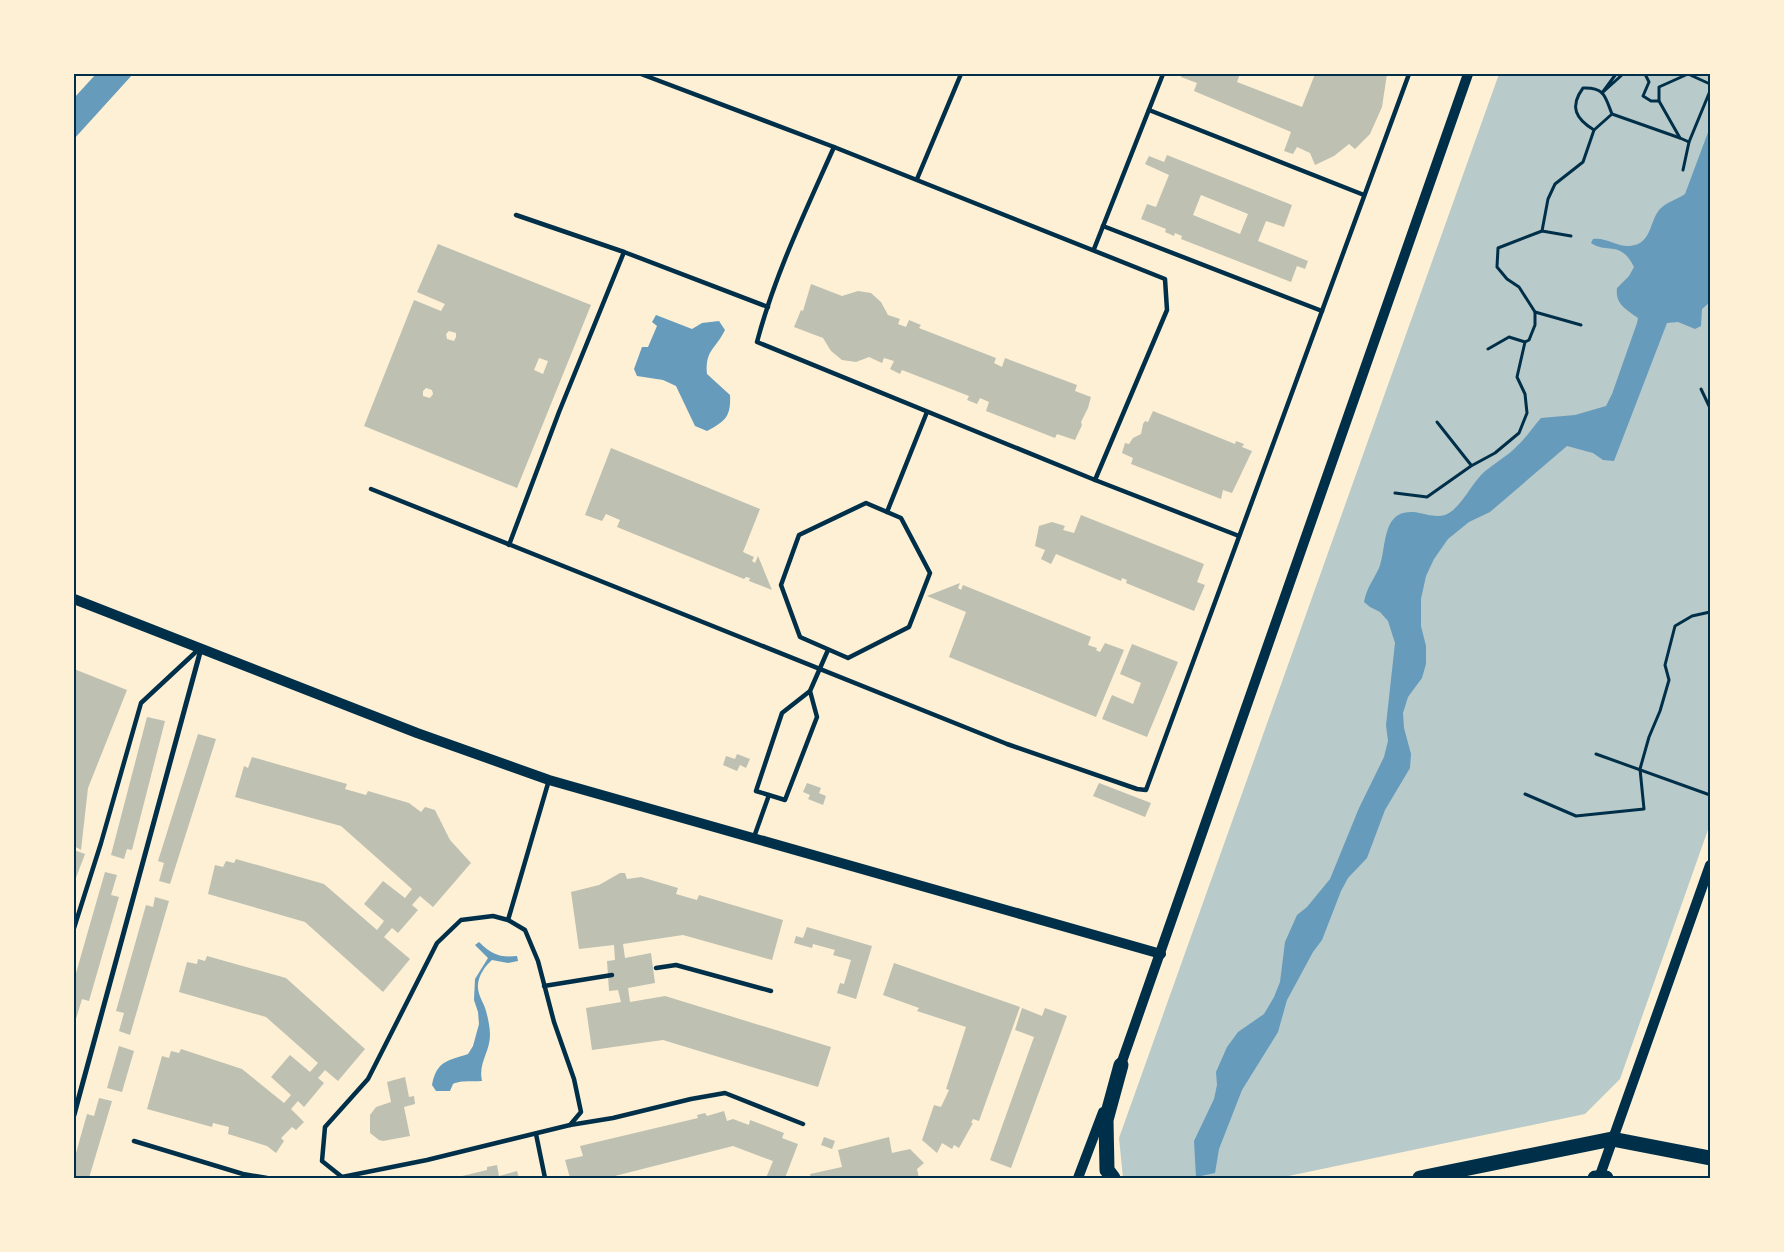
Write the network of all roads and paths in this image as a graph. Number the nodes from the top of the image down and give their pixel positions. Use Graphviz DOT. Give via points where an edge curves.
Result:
graph roads {
  1 [pos="641,74"];
  2 [pos="961,74"];
  3 [pos="1163,74"];
  4 [pos="1409,74"];
  5 [pos="1468,74"];
  6 [pos="1616,74"];
  7 [pos="1623,74"];
  8 [pos="1645,74"];
  9 [pos="1710,84"];
  10 [pos="1710,91"];
  11 [pos="1602,93"];
  12 [pos="1659,101"];
  13 [pos="1149,110"];
  14 [pos="1612,114"];
  15 [pos="1594,130"];
  16 [pos="1680,138"];
  17 [pos="1689,142"];
  18 [pos="834,147"];
  19 [pos="1683,170"];
  20 [pos="916,180"];
  21 [pos="1364,195"];
  22 [pos="516,215"];
  23 [pos="1103,226"];
  24 [pos="1542,231"];
  25 [pos="1571,236"];
  26 [pos="1094,249"];
  27 [pos="624,252"];
  28 [pos="768,307"];
  29 [pos="1322,311"];
  30 [pos="1535,312"];
  31 [pos="1581,325"];
  32 [pos="1525,342"];
  33 [pos="1488,349"];
  34 [pos="1701,389"];
  35 [pos="1710,408"];
  36 [pos="927,412"];
  37 [pos="1437,422"];
  38 [pos="1471,466"];
  39 [pos="1095,480"];
  40 [pos="371,489"];
  41 [pos="1395,494"];
  42 [pos="887,512"];
  43 [pos="1239,537"];
  44 [pos="509,544"];
  45 [pos="74,599"];
  46 [pos="1710,612"];
  47 [pos="201,648"];
  48 [pos="828,650"];
  49 [pos="820,668"];
  50 [pos="810,691"];
  51 [pos="1596,754"];
  52 [pos="1640,769"];
  53 [pos="549,780"];
  54 [pos="1525,794"];
  55 [pos="770,795"];
  56 [pos="1710,795"];
  57 [pos="754,837"];
  58 [pos="1710,865"];
  59 [pos="508,920"];
  60 [pos="74,928"];
  61 [pos="1161,954"];
  62 [pos="656,968"];
  63 [pos="612,975"];
  64 [pos="544,986"];
  65 [pos="771,991"];
  66 [pos="1121,1065"];
  67 [pos="74,1116"];
  68 [pos="803,1124"];
  69 [pos="570,1125"];
  70 [pos="536,1134"];
  71 [pos="1612,1139"];
  72 [pos="134,1141"];
  73 [pos="1710,1158"];
  74 [pos="339,1178"];
  75 [pos="1600,1178"];
  76 [pos="267,1179"];
  77 [pos="545,1179"];
  78 [pos="1078,1179"];
  79 [pos="1113,1179"];
  80 [pos="1420,1179"];
  1 -- 18 [label="lane"];
  2 -- 20 [label="lane"];
  3 -- 13 [label="lane"];
  4 -- 21 [label="lane"];
  5 -- 61 [label="street"];
  6 -- 11 [label="path"];
  7 -- 11 [label="path"];
  8 -- 12 [label="path" via="1649,82 1643,96"];
  9 -- 12 [label="path" via="1688,74 1659,87"];
  10 -- 17 [label="path"];
  11 -- 14 [label="path"];
  11 -- 15 [label="path" via="1583,88 1575,98 1581,123"];
  12 -- 16 [label="path"];
  13 -- 21 [label="lane"];
  13 -- 23 [label="lane"];
  14 -- 15 [label="path"];
  14 -- 16 [label="path"];
  15 -- 24 [label="path" via="1583,162 1555,184"];
  16 -- 17 [label="path"];
  17 -- 19 [label="path"];
  18 -- 20 [label="lane"];
  18 -- 28 [label="lane"];
  20 -- 26 [label="lane"];
  21 -- 29 [label="lane"];
  22 -- 27 [label="lane"];
  23 -- 26 [label="lane"];
  23 -- 29 [label="lane"];
  24 -- 25 [label="path"];
  24 -- 30 [label="path" via="1498,248 1497,267 1519,287"];
  26 -- 39 [label="lane" via="1165,279 1167,310"];
  27 -- 28 [label="lane"];
  27 -- 44 [label="lane"];
  28 -- 36 [label="lane" via="757,342"];
  29 -- 43 [label="lane"];
  30 -- 31 [label="path"];
  30 -- 32 [label="path" via="1535,325"];
  32 -- 33 [label="path" via="1509,337"];
  32 -- 38 [label="path" via="1517,377 1525,394 1527,413 1519,433"];
  34 -- 35 [label="path"];
  36 -- 39 [label="lane"];
  36 -- 42 [label="lane"];
  37 -- 38 [label="path"];
  38 -- 41 [label="path" via="1428,497"];
  39 -- 43 [label="lane"];
  40 -- 44 [label="lane"];
  42 -- 48 [label="lane" via="901,518 930,573 909,627 848,658"];
  42 -- 48 [label="lane" via="866,503 799,535 781,585 800,637"];
  43 -- 49 [label="lane" via="1146,790 1007,744"];
  44 -- 49 [label="lane"];
  45 -- 47 [label="street"];
  46 -- 52 [label="path" via="1674,626 1665,665 1669,680"];
  47 -- 53 [label="street"];
  47 -- 60 [label="lane" via="141,703"];
  47 -- 67 [label="street"];
  48 -- 49 [label="lane"];
  49 -- 50 [label="lane"];
  50 -- 55 [label="lane" via="817,717 785,800"];
  50 -- 55 [label="lane" via="782,712 756,791"];
  51 -- 52 [label="path"];
  52 -- 54 [label="path" via="1644,809 1576,816"];
  52 -- 56 [label="path"];
  53 -- 57 [label="street"];
  53 -- 59 [label="lane"];
  55 -- 57 [label="lane"];
  57 -- 61 [label="street"];
  58 -- 71 [label="street"];
  59 -- 64 [label="lane" via="525,930"];
  59 -- 74 [label="lane" via="493,916 461,920 437,944 368,1079 324,1127 322,1161"];
  61 -- 66 [label="street"];
  62 -- 65 [label="lane" via="676,965"];
  63 -- 64 [label="lane"];
  64 -- 69 [label="lane" via="581,1112"];
  66 -- 78 [label="street"];
  66 -- 79 [label="main road" via="1106,1120 1107,1170"];
  68 -- 69 [label="lane" via="725,1093"];
  69 -- 70 [label="lane"];
  70 -- 74 [label="lane"];
  70 -- 77 [label="lane"];
  71 -- 73 [label="main road"];
  71 -- 75 [label="street"];
  71 -- 80 [label="main road"];
  72 -- 76 [label="lane"];
}
